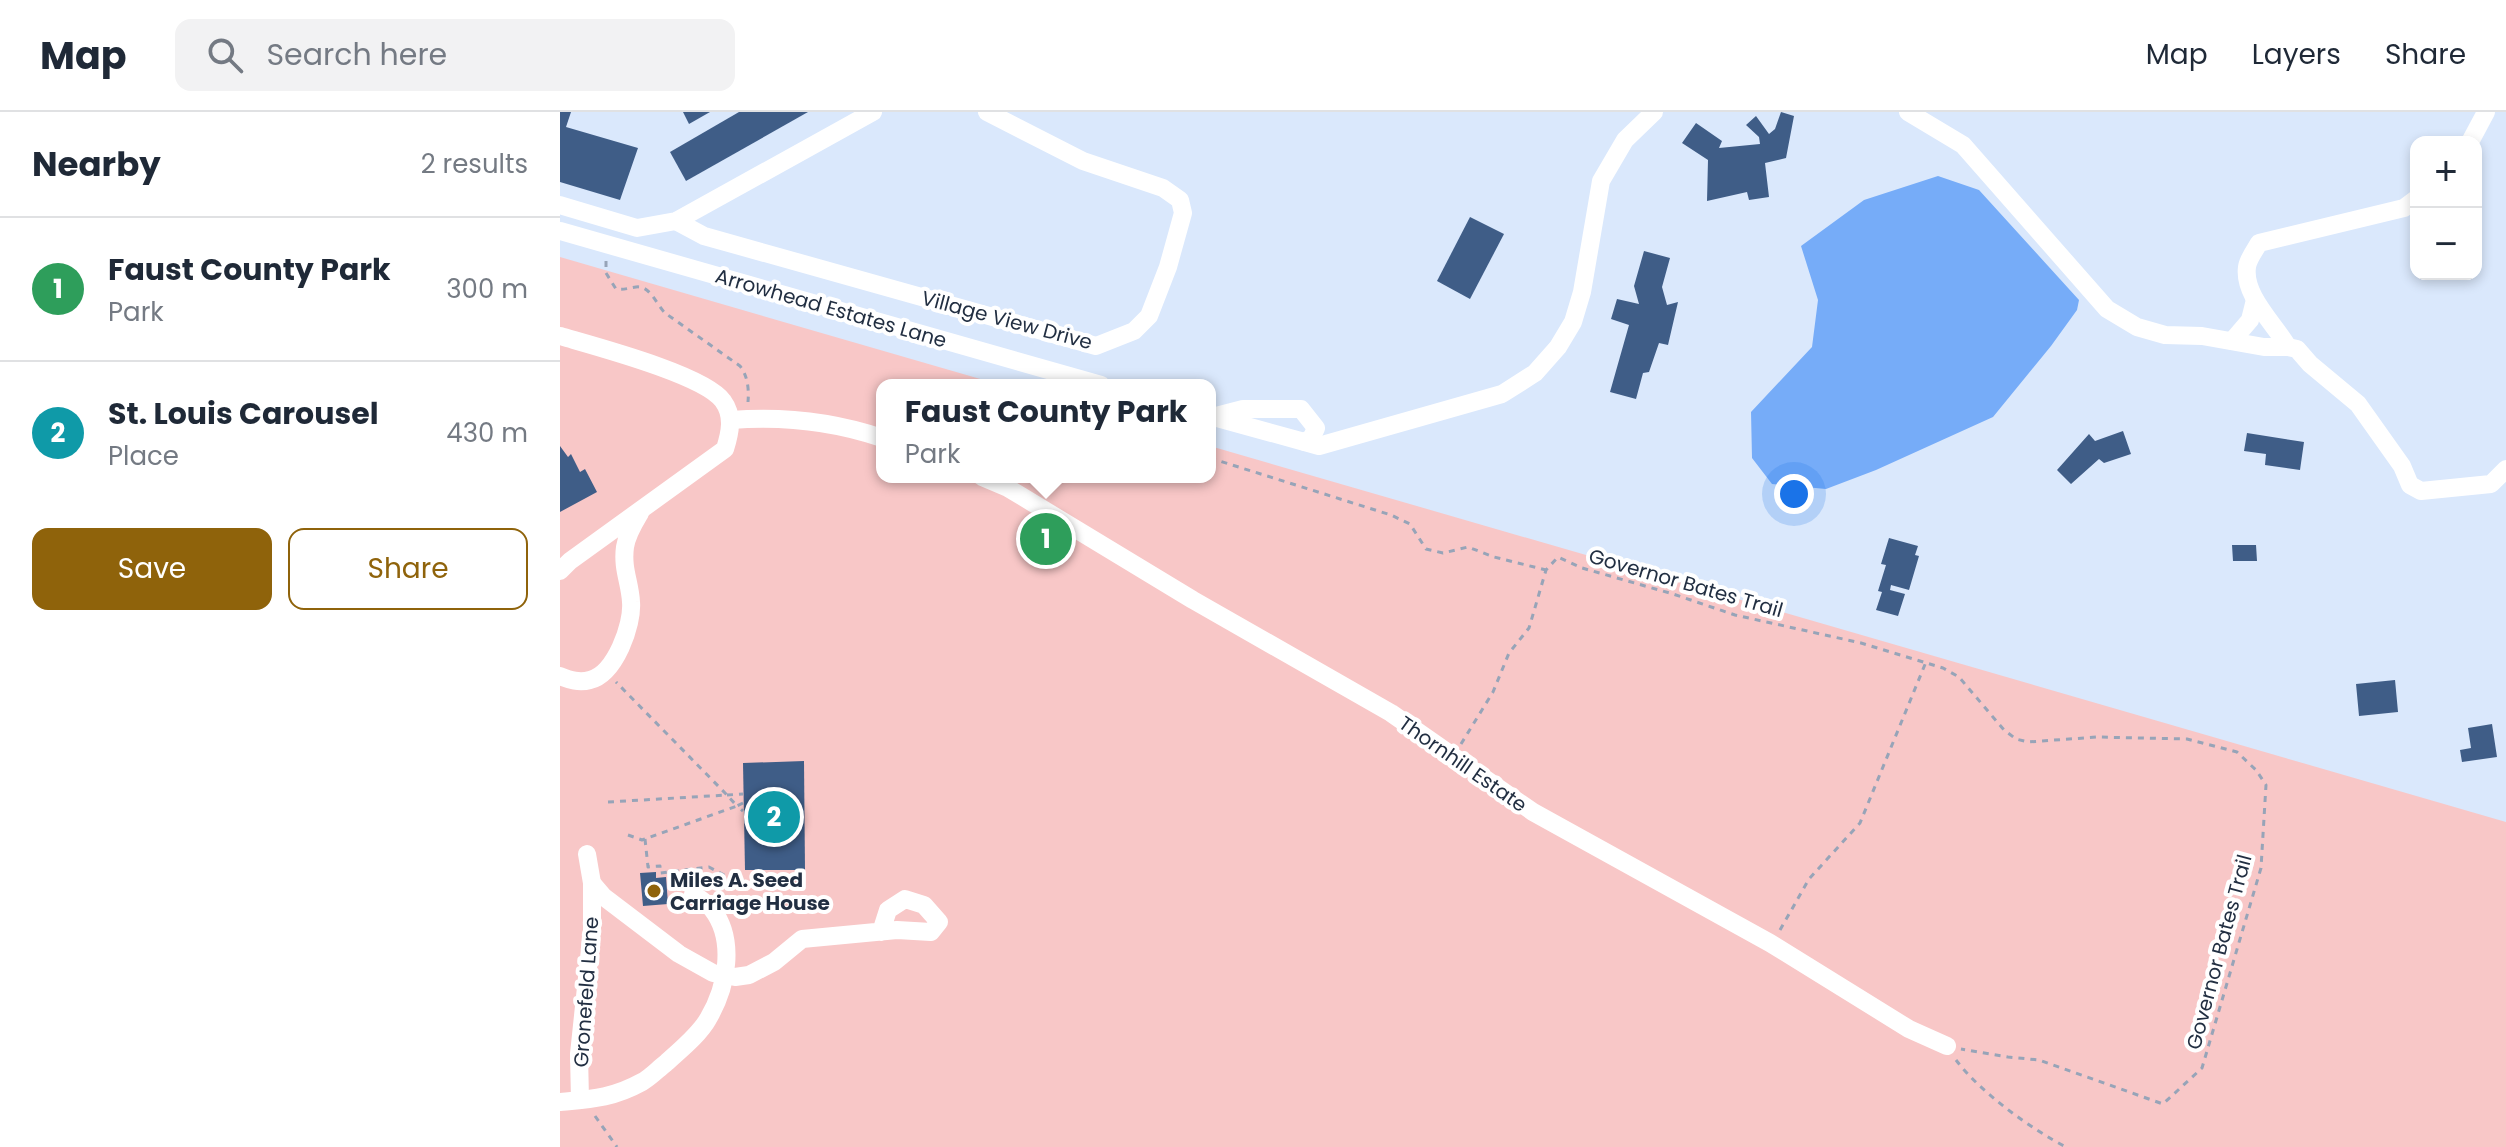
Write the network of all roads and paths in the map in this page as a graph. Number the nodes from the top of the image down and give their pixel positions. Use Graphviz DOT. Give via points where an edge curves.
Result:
graph roads {
  1 [pos="873,112"];
  2 [pos="987,112"];
  3 [pos="1654,112"];
  4 [pos="1908,112"];
  5 [pos="2486,112"];
  6 [pos="2473,136"];
  7 [pos="2410,204"];
  8 [pos="560,205"];
  9 [pos="676,221"];
  10 [pos="637,228"];
  11 [pos="560,231"];
  12 [pos="619,250"];
  13 [pos="2255,300"];
  14 [pos="560,336"];
  15 [pos="2232,341"];
  16 [pos="2288,347"];
  17 [pos="1080,379"];
  18 [pos="747,407"];
  19 [pos="1216,416"];
  20 [pos="1216,418"];
  21 [pos="731,420"];
  22 [pos="876,436"];
  23 [pos="1305,442"];
  24 [pos="1216,460"];
  25 [pos="2506,469"];
  26 [pos="996,483"];
  27 [pos="644,507"];
  28 [pos="1546,570"];
  29 [pos="560,571"];
  30 [pos="1926,662"];
  31 [pos="605,670"];
  32 [pos="560,676"];
  33 [pos="1454,757"];
  34 [pos="743,794"];
  35 [pos="727,795"];
  36 [pos="608,802"];
  37 [pos="743,803"];
  38 [pos="737,806"];
  39 [pos="743,811"];
  40 [pos="628,835"];
  41 [pos="645,839"];
  42 [pos="587,854"];
  43 [pos="592,883"];
  44 [pos="762,887"];
  45 [pos="693,894"];
  46 [pos="881,932"];
  47 [pos="1772,944"];
  48 [pos="724,975"];
  49 [pos="1947,1046"];
  50 [pos="582,1100"];
  51 [pos="560,1102"];
  52 [pos="617,1147"];
  53 [pos="2066,1147"];
  1 -- 9 [label="street"];
  2 -- 9 [label="street, Village View Drive" via="1083,161 1163,188 1180,200 1183,213 1168,267 1149,316 1134,331 1096,346 704,236"];
  3 -- 23 [label="street" via="1625,140 1601,181 1573,322 1535,373 1502,394 1319,446"];
  4 -- 15 [label="street" via="1963,145 2107,309 2137,327 2165,335"];
  5 -- 6 [label="street"];
  7 -- 13 [label="street" via="2259,243 2247,265"];
  8 -- 10 [label="street"];
  9 -- 10 [label="street"];
  10 -- 12 [label="street"];
  11 -- 12 [label="street, Arrowhead Estates Lane"];
  12 -- 17 [label="street, Arrowhead Estates Lane"];
  12 -- 18 [label="path" via="606,263 616,289 647,289 665,313 740,366"];
  13 -- 15 [label="street" via="2250,320"];
  13 -- 16 [label="street"];
  14 -- 21 [label="street" via="697,380 724,401"];
  15 -- 16 [label="street"];
  16 -- 25 [label="street" via="2297,349 2358,404 2410,485 2421,491 2491,484"];
  19 -- 23 [label="street" via="1243,409 1301,409 1316,428"];
  20 -- 23 [label="street"];
  21 -- 22 [label="street" via="796,418"];
  21 -- 27 [label="street" via="725,449"];
  24 -- 28 [label="path" via="1391,515 1410,524 1426,549 1443,553 1468,547"];
  26 -- 33 [label="street, Thornhill Estate" via="1391,713"];
  27 -- 29 [label="street"];
  27 -- 31 [label="street" via="625,544 624,572 632,603 627,635"];
  28 -- 30 [label="path, Governor Bates Trail" via="1558,557 1735,615"];
  28 -- 33 [label="path" via="1529,628 1509,653 1493,692"];
  30 -- 47 [label="path" via="1860,823 1809,879"];
  30 -- 49 [label="path, Governor Bates Trail" via="1959,677 2016,739 2187,739 2237,752 2266,785 2261,868 2202,1068 2163,1104 2039,1060"];
  31 -- 32 [label="street" via="593,680"];
  31 -- 35 [label="path"];
  33 -- 47 [label="street, Thornhill Estate" via="1533,812"];
  34 -- 35 [label="path"];
  35 -- 36 [label="path"];
  35 -- 38 [label="path"];
  37 -- 38 [label="path"];
  38 -- 39 [label="path"];
  38 -- 41 [label="path"];
  40 -- 41 [label="path"];
  41 -- 44 [label="path" via="648,867 660,866 660,873 709,867"];
  42 -- 43 [label="street, Gronefeld Lane"];
  43 -- 48 [label="street, Gronefeld Lane" via="679,954"];
  43 -- 50 [label="street, Gronefeld Lane" via="580,1040"];
  45 -- 48 [label="street" via="711,907 723,927"];
  46 -- 48 [label="street" via="802,939 749,975"];
  47 -- 49 [label="street, Thornhill Estate" via="1909,1029"];
  48 -- 50 [label="street" via="707,1021 676,1054 630,1088"];
  49 -- 53 [label="path" via="1990,1095"];
  50 -- 51 [label="street"];
  50 -- 52 [label="path"];
}
